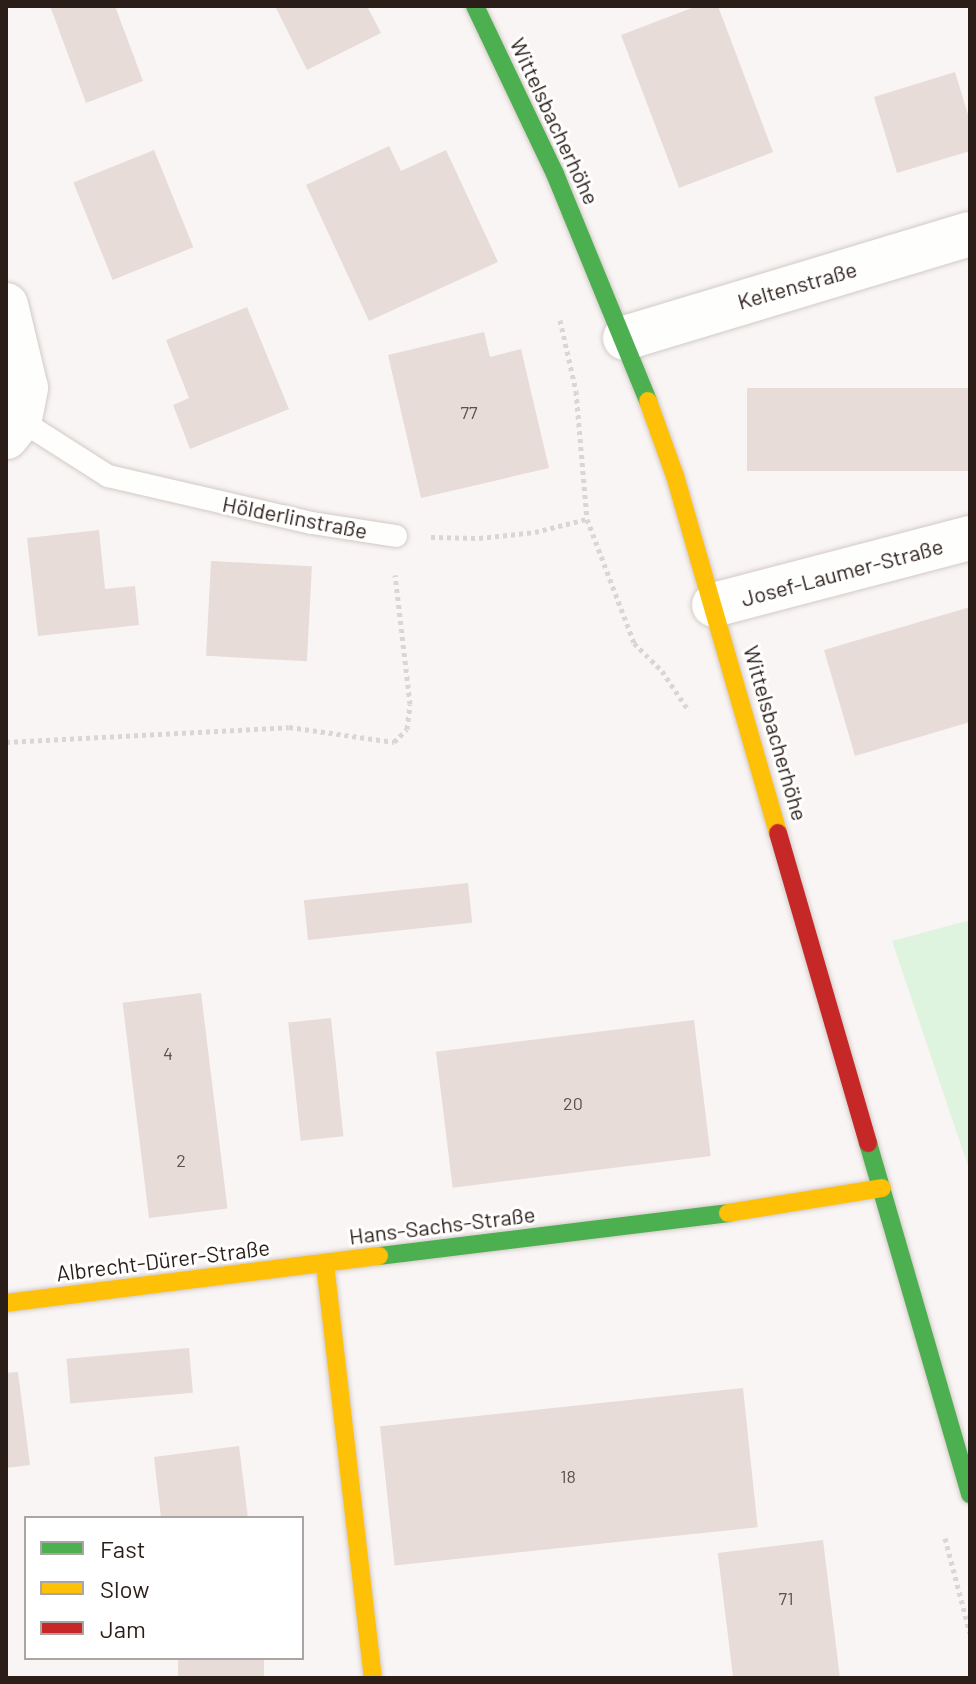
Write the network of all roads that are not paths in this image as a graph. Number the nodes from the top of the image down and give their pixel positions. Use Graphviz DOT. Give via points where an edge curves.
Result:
graph roads {
  1 [pos="475,6"];
  2 [pos="970,234"];
  3 [pos="6,305"];
  4 [pos="625,338"];
  5 [pos="13,429"];
  6 [pos="396,536"];
  7 [pos="970,538"];
  8 [pos="714,605"];
  9 [pos="882,1188"];
  10 [pos="325,1264"];
  11 [pos="6,1303"];
  12 [pos="970,1495"];
  13 [pos="373,1678"];
  1 -- 4 [label="street, Wittelsbacherhöhe"];
  2 -- 4 [label="street, Keltenstraße"];
  3 -- 5 [label="street, Hölderlinstraße" via="26,388"];
  4 -- 8 [label="street, Wittelsbacherhöhe"];
  5 -- 6 [label="lane, Hölderlinstraße" via="108,476 312,523"];
  7 -- 8 [label="street, Josef-Laumer-Straße"];
  8 -- 9 [label="street, Wittelsbacherhöhe"];
  9 -- 10 [label="street, Hans-Sachs-Straße"];
  9 -- 12 [label="street, Wittelsbacherhöhe"];
  10 -- 11 [label="street, Albrecht-Dürer-Straße"];
  10 -- 13 [label="street, Hans-Sachs-Straße"];
}
